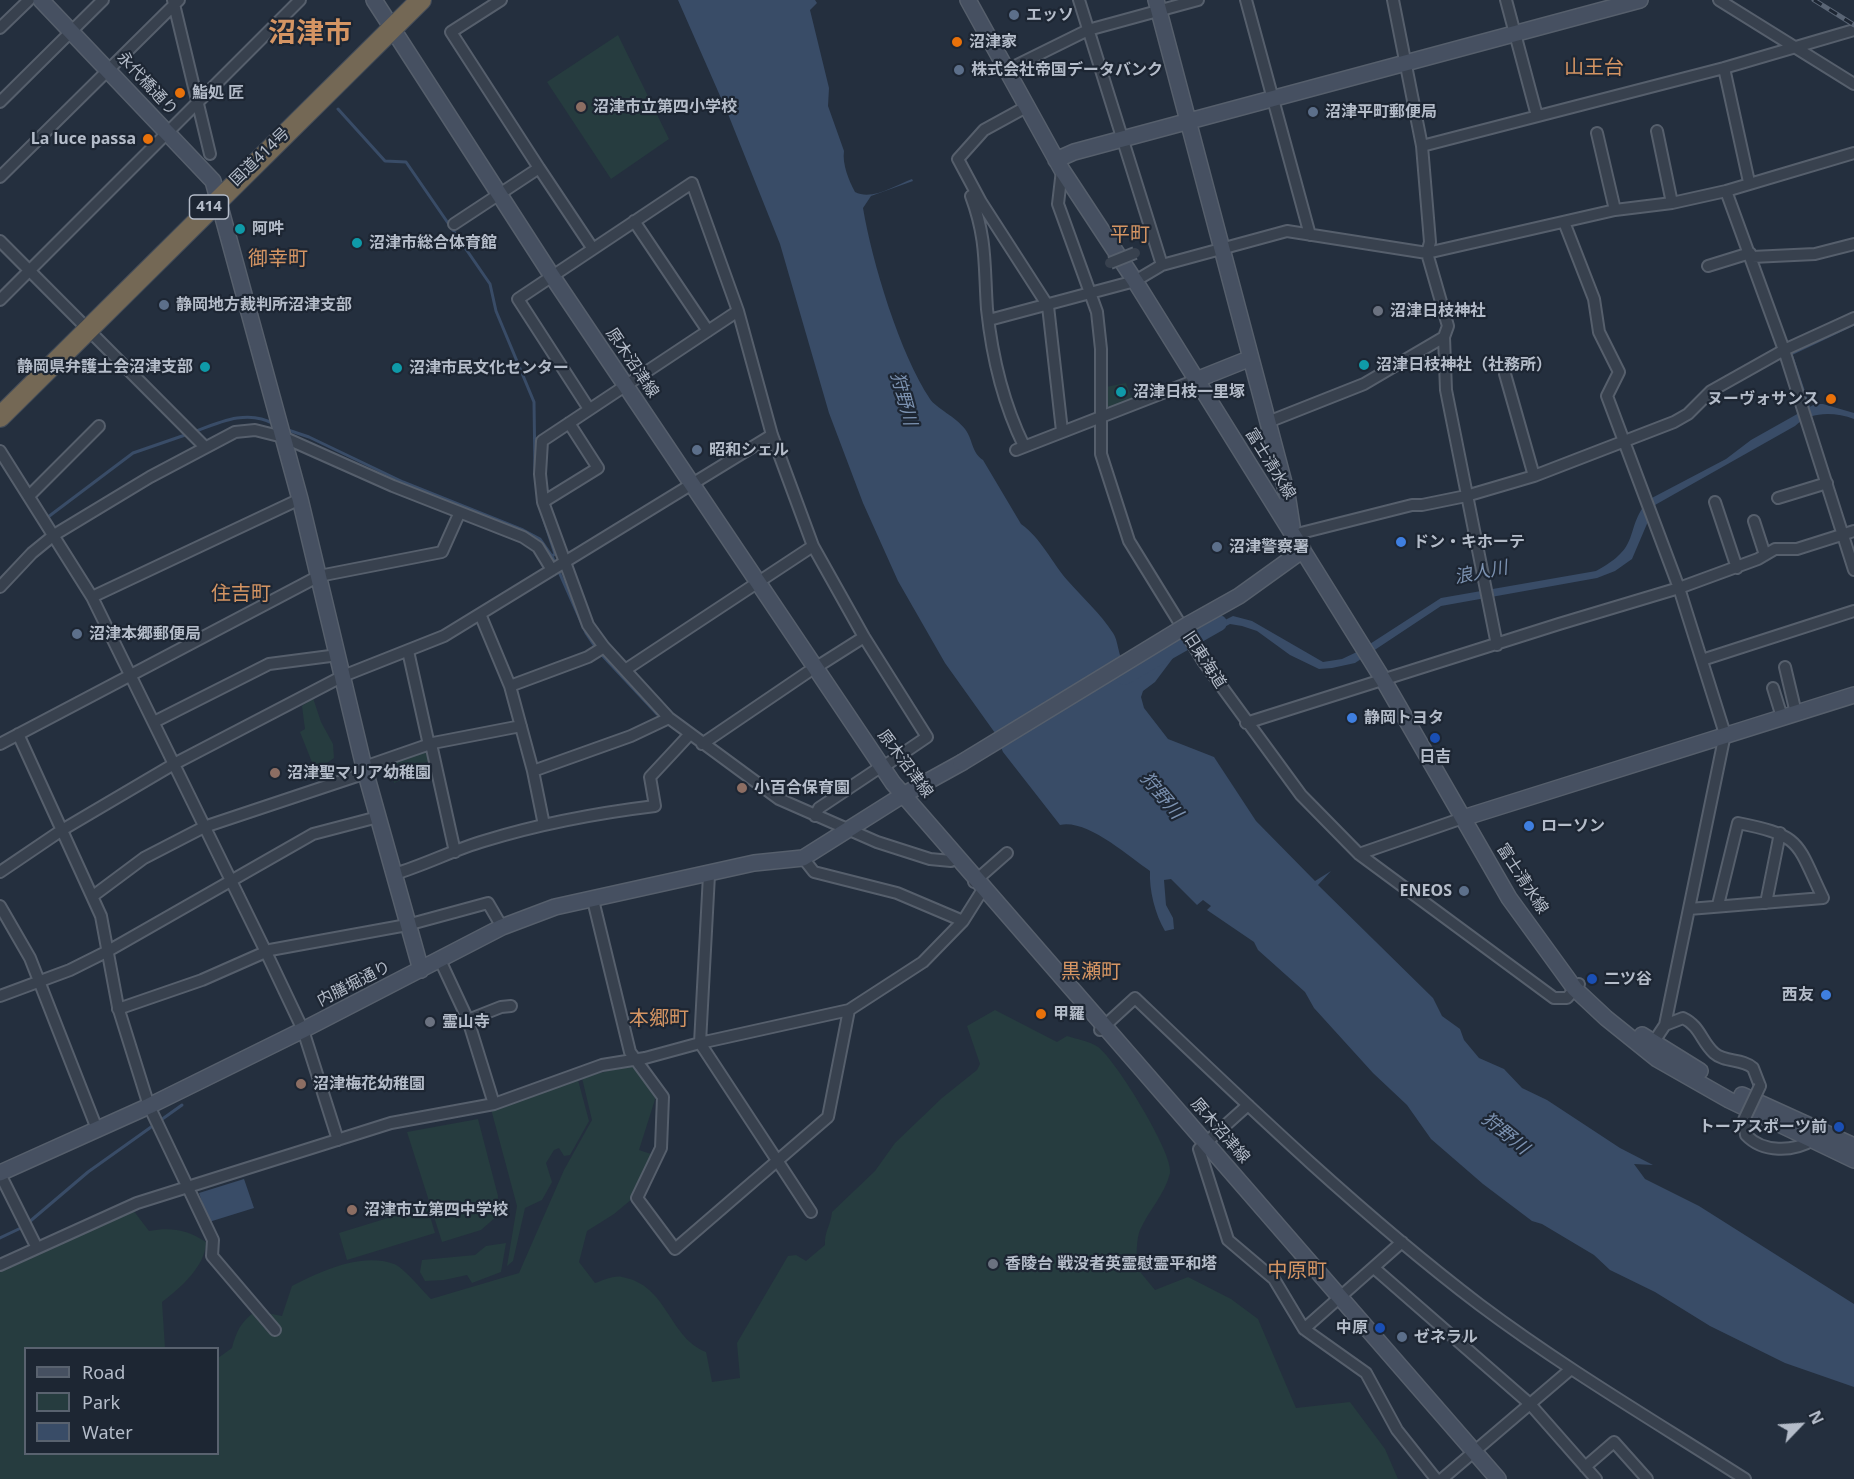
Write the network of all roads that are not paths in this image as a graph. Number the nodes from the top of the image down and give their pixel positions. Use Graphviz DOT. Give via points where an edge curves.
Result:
graph roads {
  1 [pos="29,0"];
  2 [pos="41,0"];
  3 [pos="103,0"];
  4 [pos="300,0"];
  5 [pos="363,0"];
  6 [pos="374,0"];
  7 [pos="421,0"];
  8 [pos="1079,0"];
  9 [pos="1198,0"];
  10 [pos="1246,0"];
  11 [pos="1393,0"];
  12 [pos="1506,0"];
  13 [pos="1640,0"];
  14 [pos="1719,0"];
  15 [pos="175,1"];
  16 [pos="973,1"];
  17 [pos="494,2"];
  18 [pos="1157,6"];
  19 [pos="0,27"];
  20 [pos="1088,30"];
  21 [pos="1854,30"];
  22 [pos="72,31"];
  23 [pos="389,32"];
  24 [pos="1514,32"];
  25 [pos="1795,47"];
  26 [pos="1405,63"];
  27 [pos="1725,68"];
  28 [pos="109,69"];
  29 [pos="1007,70"];
  30 [pos="1854,84"];
  31 [pos="1274,98"];
  32 [pos="0,102"];
  33 [pos="198,102"];
  34 [pos="1026,107"];
  35 [pos="1536,116"];
  36 [pos="1188,121"];
  37 [pos="1657,131"];
  38 [pos="168,133"];
  39 [pos="1597,133"];
  40 [pos="1123,138"];
  41 [pos="1422,146"];
  42 [pos="1854,153"];
  43 [pos="210,154"];
  44 [pos="1059,165"];
  45 [pos="539,168"];
  46 [pos="0,177"];
  47 [pos="967,179"];
  48 [pos="1749,182"];
  49 [pos="1726,191"];
  50 [pos="495,196"];
  51 [pos="219,197"];
  52 [pos="1672,203"];
  53 [pos="1616,210"];
  54 [pos="634,221"];
  55 [pos="1563,222"];
  56 [pos="454,224"];
  57 [pos="1310,235"];
  58 [pos="0,241"];
  59 [pos="1854,244"];
  60 [pos="593,249"];
  61 [pos="1223,249"];
  62 [pos="1135,253"];
  63 [pos="1427,253"];
  64 [pos="1751,255"];
  65 [pos="1110,263"];
  66 [pos="1162,265"];
  67 [pos="1708,266"];
  68 [pos="29,270"];
  69 [pos="550,278"];
  70 [pos="1135,281"];
  71 [pos="1092,294"];
  72 [pos="0,300"];
  73 [pos="1048,306"];
  74 [pos="738,312"];
  75 [pos="1854,318"];
  76 [pos="989,320"];
  77 [pos="90,331"];
  78 [pos="708,331"];
  79 [pos="1444,337"];
  80 [pos="1784,350"];
  81 [pos="1251,358"];
  82 [pos="1505,374"];
  83 [pos="1196,380"];
  84 [pos="623,388"];
  85 [pos="589,409"];
  86 [pos="1101,416"];
  87 [pos="0,417"];
  88 [pos="1268,422"];
  89 [pos="569,423"];
  90 [pos="99,426"];
  91 [pos="1062,431"];
  92 [pos="772,435"];
  93 [pos="283,437"];
  94 [pos="1623,443"];
  95 [pos="205,447"];
  96 [pos="0,451"];
  97 [pos="1534,476"];
  98 [pos="1827,483"];
  99 [pos="689,487"];
  100 [pos="30,495"];
  101 [pos="1466,496"];
  102 [pos="1778,498"];
  103 [pos="300,499"];
  104 [pos="543,502"];
  105 [pos="1715,502"];
  106 [pos="459,514"];
  107 [pos="1754,521"];
  108 [pos="1849,533"];
  109 [pos="54,535"];
  110 [pos="1293,535"];
  111 [pos="813,546"];
  112 [pos="1303,550"];
  113 [pos="1765,555"];
  114 [pos="564,563"];
  115 [pos="1737,568"];
  116 [pos="552,570"];
  117 [pos="1854,570"];
  118 [pos="319,576"];
  119 [pos="754,584"];
  120 [pos="0,587"];
  121 [pos="1679,588"];
  122 [pos="92,597"];
  123 [pos="1854,612"];
  124 [pos="480,614"];
  125 [pos="864,637"];
  126 [pos="1497,645"];
  127 [pos="604,647"];
  128 [pos="408,651"];
  129 [pos="338,656"];
  130 [pos="1702,660"];
  131 [pos="1785,667"];
  132 [pos="625,670"];
  133 [pos="812,670"];
  134 [pos="131,676"];
  135 [pos="343,676"];
  136 [pos="1384,681"];
  137 [pos="510,686"];
  138 [pos="1773,688"];
  139 [pos="1854,695"];
  140 [pos="1789,715"];
  141 [pos="669,718"];
  142 [pos="154,723"];
  143 [pos="1246,723"];
  144 [pos="521,726"];
  145 [pos="18,734"];
  146 [pos="690,734"];
  147 [pos="1725,734"];
  148 [pos="0,744"];
  149 [pos="430,744"];
  150 [pos="702,744"];
  151 [pos="174,764"];
  152 [pos="879,769"];
  153 [pos="365,770"];
  154 [pos="533,771"];
  155 [pos="900,797"];
  156 [pos="815,816"];
  157 [pos="378,817"];
  158 [pos="1463,818"];
  159 [pos="544,825"];
  160 [pos="204,827"];
  161 [pos="851,829"];
  162 [pos="62,830"];
  163 [pos="1780,833"];
  164 [pos="455,852"];
  165 [pos="1007,853"];
  166 [pos="1359,854"];
  167 [pos="803,858"];
  168 [pos="951,861"];
  169 [pos="0,872"];
  170 [pos="394,874"];
  171 [pos="709,875"];
  172 [pos="230,881"];
  173 [pos="976,886"];
  174 [pos="93,896"];
  175 [pos="593,900"];
  176 [pos="1766,903"];
  177 [pos="1718,905"];
  178 [pos="0,906"];
  179 [pos="1689,909"];
  180 [pos="963,921"];
  181 [pos="407,925"];
  182 [pos="502,927"];
  183 [pos="108,951"];
  184 [pos="267,952"];
  185 [pos="440,960"];
  186 [pos="421,970"];
  187 [pos="39,982"];
  188 [pos="1578,986"];
  189 [pos="0,996"];
  190 [pos="512,1006"];
  191 [pos="118,1009"];
  192 [pos="849,1010"];
  193 [pos="468,1020"];
  194 [pos="1665,1024"];
  195 [pos="1102,1027"];
  196 [pos="303,1030"];
  197 [pos="700,1043"];
  198 [pos="1653,1043"];
  199 [pos="634,1060"];
  200 [pos="494,1104"];
  201 [pos="1248,1105"];
  202 [pos="148,1106"];
  203 [pos="97,1129"];
  204 [pos="338,1140"];
  205 [pos="1813,1140"];
  206 [pos="1203,1146"];
  207 [pos="1854,1146"];
  208 [pos="1854,1160"];
  209 [pos="777,1161"];
  210 [pos="0,1174"];
  211 [pos="186,1187"];
  212 [pos="811,1212"];
  213 [pos="1402,1242"];
  214 [pos="37,1248"];
  215 [pos="0,1265"];
  216 [pos="1374,1268"];
  217 [pos="1339,1300"];
  218 [pos="1304,1329"];
  219 [pos="275,1330"];
  220 [pos="1571,1369"];
  221 [pos="1530,1404"];
  222 [pos="1471,1455"];
  223 [pos="1585,1467"];
  224 [pos="1436,1479"];
  225 [pos="1442,1479"];
  226 [pos="1485,1479"];
  227 [pos="1498,1479"];
  228 [pos="1596,1479"];
  229 [pos="1647,1479"];
  230 [pos="1745,1479"];
  1 -- 19 [label="street"];
  2 -- 22 [label="street, 永代橋通り"];
  3 -- 22 [label="street"];
  4 -- 33 [label="street"];
  5 -- 23 [label="street, 原木沼津線"];
  6 -- 23 [label="street, 原木沼津線"];
  7 -- 23 [label="highway, 国道414号 / 414"];
  8 -- 20 [label="street"];
  9 -- 18 [label="street"];
  10 -- 31 [label="street"];
  11 -- 26 [label="street"];
  12 -- 24 [label="street"];
  13 -- 24 [label="street"];
  14 -- 25 [label="street"];
  15 -- 28 [label="street"];
  15 -- 33 [label="street"];
  16 -- 29 [label="street, 富士清水線"];
  17 -- 45 [label="street" via="451,32"];
  18 -- 20 [label="street"];
  18 -- 36 [label="street"];
  20 -- 29 [label="street"];
  20 -- 40 [label="street"];
  21 -- 25 [label="street"];
  22 -- 28 [label="street, 永代橋通り"];
  22 -- 32 [label="street"];
  23 -- 50 [label="street, 原木沼津線"];
  23 -- 51 [label="highway, 国道414号 / 414"];
  24 -- 26 [label="street"];
  24 -- 35 [label="street"];
  25 -- 27 [label="street"];
  25 -- 30 [label="street"];
  26 -- 31 [label="street"];
  26 -- 41 [label="street"];
  27 -- 35 [label="street"];
  27 -- 48 [label="street"];
  28 -- 38 [label="street, 永代橋通り"];
  28 -- 46 [label="street"];
  29 -- 34 [label="street, 富士清水線"];
  31 -- 36 [label="street"];
  31 -- 57 [label="street"];
  33 -- 38 [label="street"];
  33 -- 43 [label="street"];
  34 -- 44 [label="street, 富士清水線"];
  34 -- 47 [label="street" via="984,130 967,146 957,159"];
  35 -- 41 [label="street"];
  36 -- 40 [label="street"];
  36 -- 61 [label="street"];
  37 -- 52 [label="street"];
  38 -- 51 [label="street, 永代橋通り" via="213,181"];
  38 -- 68 [label="street"];
  39 -- 53 [label="street"];
  40 -- 44 [label="street" via="1074,152"];
  40 -- 66 [label="street"];
  41 -- 63 [label="street" via="1430,242"];
  42 -- 48 [label="street"];
  44 -- 70 [label="street, 富士清水線"];
  44 -- 71 [label="street, 旧東海道" via="1058,204"];
  45 -- 50 [label="street"];
  45 -- 60 [label="street"];
  47 -- 73 [label="street"];
  47 -- 76 [label="street" via="983,232"];
  48 -- 49 [label="street"];
  49 -- 52 [label="street"];
  49 -- 64 [label="street"];
  50 -- 56 [label="street"];
  50 -- 69 [label="street, 原木沼津線"];
  51 -- 77 [label="highway, 国道414号 / 414"];
  51 -- 93 [label="street, 永代橋通り"];
  52 -- 53 [label="street"];
  53 -- 55 [label="street"];
  54 -- 60 [label="street"];
  54 -- 74 [label="street" via="692,183"];
  54 -- 78 [label="street"];
  55 -- 63 [label="street"];
  55 -- 94 [label="street" via="1594,299 1599,332 1620,372 1607,396"];
  57 -- 61 [label="street" via="1287,231"];
  57 -- 63 [label="street"];
  58 -- 68 [label="street"];
  59 -- 64 [label="street" via="1815,254"];
  60 -- 69 [label="street"];
  61 -- 66 [label="street"];
  61 -- 81 [label="street"];
  62 -- 65 [label="street, bridge"];
  63 -- 79 [label="street" via="1448,326"];
  64 -- 67 [label="street"];
  64 -- 80 [label="street"];
  66 -- 70 [label="street"];
  68 -- 72 [label="street"];
  68 -- 77 [label="street"];
  69 -- 84 [label="street, 原木沼津線"];
  69 -- 85 [label="street" via="518,299"];
  70 -- 71 [label="street"];
  70 -- 83 [label="street, 富士清水線"];
  71 -- 73 [label="street"];
  71 -- 86 [label="street, 旧東海道" via="1101,349"];
  73 -- 76 [label="street"];
  73 -- 91 [label="street"];
  74 -- 78 [label="street"];
  74 -- 92 [label="street"];
  75 -- 80 [label="street"];
  76 -- 91 [label="street" via="1002,393 1020,448"];
  77 -- 87 [label="highway, 国道414号 / 414"];
  77 -- 95 [label="street"];
  78 -- 84 [label="street"];
  79 -- 88 [label="street" via="1364,384"];
  79 -- 101 [label="street" via="1446,390"];
  80 -- 94 [label="street" via="1711,391 1688,414"];
  80 -- 98 [label="street"];
  81 -- 83 [label="street"];
  81 -- 88 [label="street"];
  82 -- 97 [label="street"];
  83 -- 86 [label="street"];
  83 -- 110 [label="street, 富士清水線"];
  84 -- 85 [label="street"];
  84 -- 99 [label="street, 原木沼津線"];
  85 -- 89 [label="street"];
  86 -- 91 [label="street"];
  86 -- 143 [label="street, 旧東海道" via="1101,454 1129,541"];
  88 -- 110 [label="street"];
  89 -- 104 [label="street" via="542,441"];
  89 -- 104 [label="street" via="598,468"];
  90 -- 100 [label="street"];
  92 -- 99 [label="street"];
  92 -- 111 [label="street"];
  93 -- 95 [label="street" via="255,430 235,432"];
  93 -- 103 [label="street, 永代橋通り"];
  93 -- 106 [label="street"];
  94 -- 97 [label="street"];
  94 -- 121 [label="street"];
  95 -- 109 [label="street"];
  96 -- 100 [label="street"];
  97 -- 101 [label="street"];
  98 -- 102 [label="street"];
  98 -- 108 [label="street"];
  99 -- 114 [label="street"];
  99 -- 119 [label="street, 原木沼津線"];
  100 -- 109 [label="street"];
  101 -- 110 [label="street" via="1412,505"];
  101 -- 126 [label="street"];
  103 -- 118 [label="street, 永代橋通り"];
  103 -- 122 [label="street"];
  104 -- 114 [label="street"];
  105 -- 115 [label="street"];
  106 -- 116 [label="street" via="523,537 538,547"];
  106 -- 118 [label="street" via="442,552"];
  107 -- 113 [label="street"];
  108 -- 113 [label="street" via="1797,549 1775,549"];
  108 -- 117 [label="street"];
  109 -- 120 [label="street"];
  109 -- 122 [label="street"];
  110 -- 112 [label="street, 富士清水線"];
  111 -- 119 [label="street"];
  111 -- 125 [label="street"];
  112 -- 136 [label="street, 富士清水線"];
  112 -- 155 [label="street, bridge" via="1239,596"];
  113 -- 115 [label="street"];
  114 -- 116 [label="street"];
  114 -- 127 [label="street" via="588,625"];
  115 -- 121 [label="street"];
  116 -- 124 [label="street"];
  118 -- 129 [label="street, 永代橋通り"];
  118 -- 134 [label="street"];
  119 -- 132 [label="street"];
  119 -- 133 [label="street, 原木沼津線"];
  121 -- 126 [label="street"];
  121 -- 130 [label="street"];
  122 -- 134 [label="street"];
  123 -- 130 [label="street"];
  124 -- 128 [label="street" via="444,636"];
  124 -- 137 [label="street"];
  125 -- 133 [label="street"];
  125 -- 152 [label="street" via="927,737"];
  126 -- 136 [label="street"];
  127 -- 132 [label="street"];
  127 -- 137 [label="street" via="588,657"];
  128 -- 135 [label="street"];
  128 -- 149 [label="street"];
  129 -- 135 [label="street, 永代橋通り"];
  129 -- 142 [label="street" via="269,664"];
  130 -- 147 [label="street"];
  131 -- 140 [label="street"];
  132 -- 141 [label="street"];
  133 -- 150 [label="street"];
  133 -- 152 [label="street, 原木沼津線"];
  134 -- 142 [label="street"];
  134 -- 145 [label="street"];
  135 -- 151 [label="street"];
  135 -- 153 [label="street, 永代橋通り"];
  136 -- 143 [label="street"];
  136 -- 158 [label="street, 富士清水線"];
  137 -- 144 [label="street"];
  138 -- 140 [label="street"];
  139 -- 140 [label="street"];
  140 -- 147 [label="street"];
  141 -- 146 [label="street"];
  141 -- 154 [label="street"];
  142 -- 151 [label="street"];
  143 -- 166 [label="street, 旧東海道" via="1301,795"];
  144 -- 149 [label="street"];
  144 -- 154 [label="street"];
  145 -- 148 [label="street"];
  145 -- 162 [label="street"];
  146 -- 150 [label="street"];
  146 -- 159 [label="street" via="650,777 655,806"];
  147 -- 158 [label="street"];
  147 -- 179 [label="street"];
  149 -- 153 [label="street"];
  149 -- 164 [label="street"];
  150 -- 156 [label="street" via="779,799"];
  151 -- 160 [label="street"];
  151 -- 162 [label="street"];
  152 -- 155 [label="street, 原木沼津線"];
  152 -- 156 [label="street" via="819,808"];
  153 -- 157 [label="street, 永代橋通り"];
  153 -- 160 [label="street"];
  154 -- 159 [label="street"];
  155 -- 161 [label="street"];
  155 -- 168 [label="street, 原木沼津線"];
  155 -- 173 [label="street, 原木沼津線"];
  156 -- 161 [label="street"];
  157 -- 170 [label="street, 永代橋通り"];
  157 -- 172 [label="street" via="313,834"];
  158 -- 166 [label="street"];
  158 -- 188 [label="street, 富士清水線" via="1509,898"];
  159 -- 164 [label="street"];
  160 -- 172 [label="street"];
  160 -- 174 [label="street" via="144,858"];
  161 -- 167 [label="street"];
  161 -- 168 [label="street" via="877,842"];
  162 -- 169 [label="street"];
  162 -- 174 [label="street"];
  163 -- 176 [label="street"];
  163 -- 176 [label="street" via="1799,847 1823,898"];
  163 -- 177 [label="street" via="1738,823"];
  164 -- 170 [label="street"];
  165 -- 173 [label="street"];
  166 -- 188 [label="street, 旧東海道" via="1554,998 1567,998"];
  167 -- 171 [label="street, 内膳堀通り" via="754,863"];
  167 -- 180 [label="street" via="814,872 897,893"];
  168 -- 173 [label="street, 原木沼津線"];
  170 -- 181 [label="street, 永代橋通り"];
  171 -- 175 [label="street, 内膳堀通り"];
  171 -- 197 [label="street"];
  172 -- 183 [label="street"];
  172 -- 184 [label="street"];
  173 -- 180 [label="street"];
  173 -- 195 [label="street, 原木沼津線"];
  174 -- 183 [label="street"];
  175 -- 182 [label="street, 内膳堀通り" via="555,907"];
  175 -- 199 [label="street"];
  176 -- 177 [label="street"];
  177 -- 179 [label="street"];
  178 -- 187 [label="street"];
  179 -- 194 [label="street"];
  180 -- 192 [label="street" via="923,962"];
  181 -- 182 [label="street" via="488,903"];
  181 -- 184 [label="street"];
  181 -- 186 [label="street, 永代橋通り"];
  182 -- 185 [label="street, 内膳堀通り"];
  183 -- 187 [label="street"];
  183 -- 191 [label="street"];
  184 -- 191 [label="street"];
  184 -- 196 [label="street"];
  185 -- 186 [label="street, 内膳堀通り"];
  185 -- 193 [label="street"];
  186 -- 196 [label="street, 内膳堀通り"];
  187 -- 189 [label="street"];
  187 -- 203 [label="street"];
  188 -- 198 [label="street, 富士清水線"];
  188 -- 205 [label="street, 富士清水線" via="1606,1018 1658,1059 1729,1100"];
  190 -- 193 [label="street"];
  191 -- 202 [label="street"];
  192 -- 197 [label="street"];
  192 -- 209 [label="street" via="828,1117"];
  193 -- 200 [label="street"];
  194 -- 198 [label="street"];
  194 -- 205 [label="street, bridge" via="1683,1018 1693,1023 1715,1054 1753,1068 1760,1086 1744,1120 1746,1135 1759,1145 1790,1148"];
  195 -- 201 [label="street" via="1135,998"];
  195 -- 206 [label="street, 原木沼津線"];
  196 -- 202 [label="street, 内膳堀通り"];
  196 -- 204 [label="street"];
  197 -- 199 [label="street"];
  197 -- 209 [label="street"];
  198 -- 207 [label="street, 富士清水線" via="1734,1091"];
  199 -- 200 [label="street" via="602,1065"];
  199 -- 209 [label="street" via="663,1097 661,1148 637,1198 675,1249"];
  200 -- 204 [label="street" via="391,1123"];
  201 -- 206 [label="street"];
  201 -- 213 [label="street"];
  202 -- 203 [label="street, 内膳堀通り"];
  202 -- 211 [label="street"];
  203 -- 210 [label="street, 内膳堀通り"];
  204 -- 211 [label="street"];
  205 -- 208 [label="street, 富士清水線"];
  206 -- 217 [label="street, 原木沼津線"];
  206 -- 218 [label="street" via="1228,1240 1274,1279"];
  209 -- 212 [label="street"];
  210 -- 214 [label="street"];
  211 -- 214 [label="street" via="137,1203"];
  211 -- 219 [label="street" via="213,1240 212,1256"];
  213 -- 216 [label="street"];
  213 -- 220 [label="street"];
  214 -- 215 [label="street"];
  216 -- 217 [label="street"];
  216 -- 221 [label="street"];
  217 -- 218 [label="street"];
  217 -- 222 [label="street, 原木沼津線"];
  218 -- 224 [label="street" via="1366,1374 1397,1430"];
  220 -- 221 [label="street"];
  220 -- 230 [label="street"];
  221 -- 222 [label="street"];
  221 -- 223 [label="street"];
  222 -- 225 [label="street"];
  222 -- 226 [label="street, 原木沼津線"];
  222 -- 227 [label="street, 原木沼津線"];
  223 -- 228 [label="street"];
  223 -- 229 [label="street" via="1614,1442"];
}
